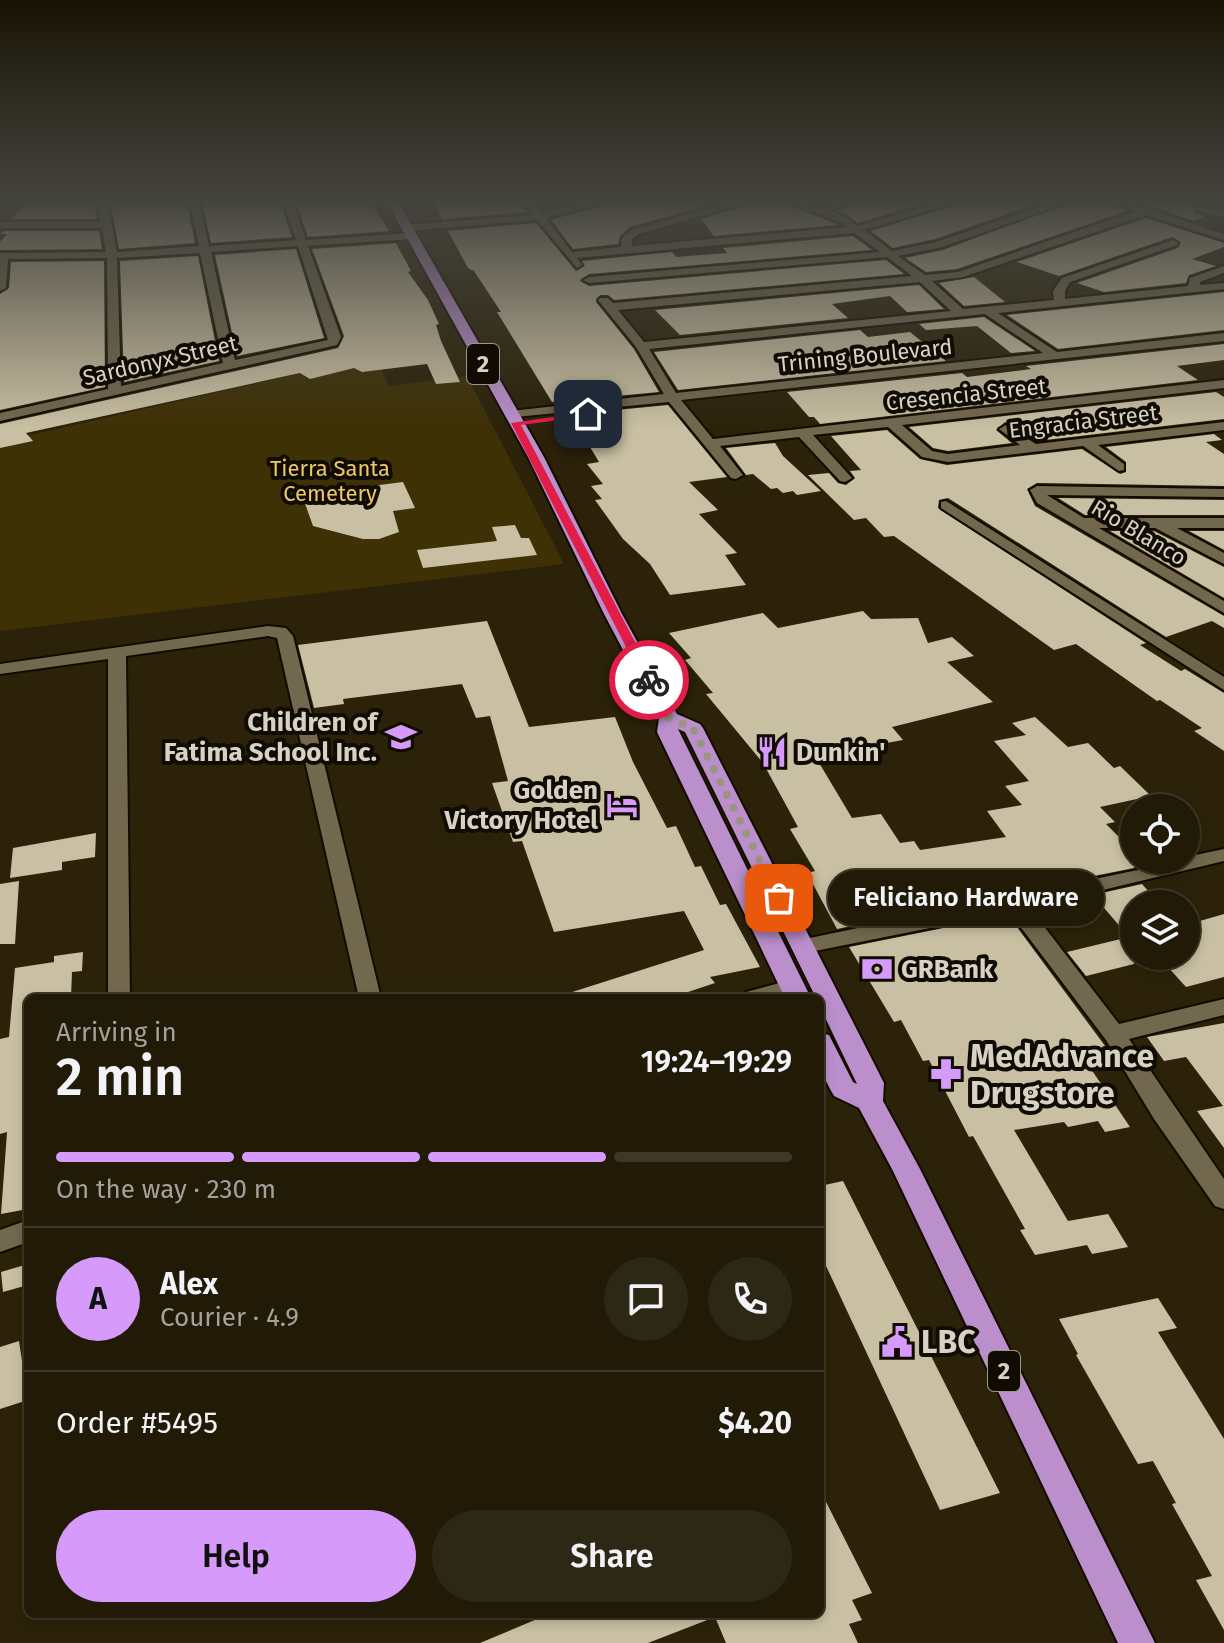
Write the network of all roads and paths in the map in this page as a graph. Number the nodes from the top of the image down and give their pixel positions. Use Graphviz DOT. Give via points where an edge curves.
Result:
graph roads {
  1 [pos="112,277"];
  2 [pos="211,277"];
  3 [pos="315,277"];
  4 [pos="433,277"];
  5 [pos="586,277"];
  6 [pos="628,277"];
  7 [pos="932,277"];
  8 [pos="1076,277"];
  9 [pos="1203,277"];
  10 [pos="922,278"];
  11 [pos="589,280"];
  12 [pos="1224,286"];
  13 [pos="1195,290"];
  14 [pos="1060,301"];
  15 [pos="609,307"];
  16 [pos="988,311"];
  17 [pos="960,313"];
  18 [pos="1224,337"];
  19 [pos="1224,344"];
  20 [pos="641,346"];
  21 [pos="1066,357"];
  22 [pos="230,365"];
  23 [pos="960,370"];
  24 [pos="1224,384"];
  25 [pos="115,391"];
  26 [pos="676,401"];
  27 [pos="0,417"];
  28 [pos="513,419"];
  29 [pos="890,421"];
  30 [pos="1224,426"];
  31 [pos="1006,429"];
  32 [pos="801,431"];
  33 [pos="711,443"];
  34 [pos="1087,443"];
  35 [pos="1034,449"];
  36 [pos="1119,467"];
  37 [pos="736,475"];
  38 [pos="845,478"];
  39 [pos="1224,493"];
  40 [pos="946,505"];
  41 [pos="1080,523"];
  42 [pos="1158,523"];
  43 [pos="1224,523"];
  44 [pos="1224,559"];
  45 [pos="1224,608"];
  46 [pos="117,654"];
  47 [pos="0,669"];
  48 [pos="1224,685"];
  49 [pos="669,718"];
  50 [pos="1224,855"];
  51 [pos="1015,904"];
  52 [pos="805,946"];
  53 [pos="796,992"];
  54 [pos="119,994"];
  55 [pos="369,994"];
  56 [pos="1224,1007"];
  57 [pos="1114,1034"];
  58 [pos="824,1050"];
  59 [pos="869,1101"];
  60 [pos="1224,1199"];
  61 [pos="24,1232"];
  62 [pos="0,1241"];
  63 [pos="1137,1643"];
  1 -- 25 [label="street" via="110,358"];
  2 -- 22 [label="street"];
  3 -- 22 [label="street, Sardonyx Street" via="335,337 329,343"];
  4 -- 28 [label="highway, 2"];
  5 -- 11 [label="street"];
  6 -- 11 [label="street"];
  7 -- 10 [label="street"];
  8 -- 14 [label="street" via="1066,280"];
  9 -- 13 [label="street" via="1194,280"];
  10 -- 15 [label="street"];
  10 -- 17 [label="street"];
  11 -- 15 [label="street"];
  12 -- 13 [label="street"];
  13 -- 14 [label="street"];
  14 -- 16 [label="street"];
  15 -- 20 [label="street"];
  16 -- 17 [label="street"];
  16 -- 21 [label="street"];
  17 -- 20 [label="street"];
  18 -- 21 [label="street, Trining Boulevard"];
  19 -- 21 [label="street, Trining Boulevard"];
  20 -- 26 [label="street"];
  21 -- 23 [label="street, Trining Boulevard"];
  21 -- 23 [label="street, Trining Boulevard"];
  22 -- 25 [label="street, Sardonyx Street"];
  23 -- 26 [label="street, Trining Boulevard"];
  24 -- 29 [label="street, Cresencia Street"];
  25 -- 27 [label="street, Sardonyx Street"];
  26 -- 28 [label="street, Trining Boulevard"];
  26 -- 33 [label="street"];
  28 -- 49 [label="highway, 2"];
  29 -- 32 [label="street, Cresencia Street"];
  29 -- 35 [label="street, Engracia Street" via="927,454 948,458"];
  30 -- 34 [label="street, Engracia Street"];
  31 -- 35 [label="street"];
  32 -- 33 [label="street, Cresencia Street"];
  32 -- 38 [label="street"];
  33 -- 37 [label="street"];
  34 -- 35 [label="street, Engracia Street"];
  34 -- 36 [label="street"];
  39 -- 41 [label="street, Rio Blanco" via="1037,490 1042,500"];
  40 -- 48 [label="street"];
  41 -- 42 [label="street"];
  41 -- 45 [label="street, Rio Blanco"];
  42 -- 43 [label="street"];
  42 -- 44 [label="street"];
  46 -- 47 [label="street"];
  46 -- 54 [label="street"];
  46 -- 55 [label="street" via="268,631 285,636"];
  49 -- 52 [label="highway, 2" via="693,728"];
  49 -- 53 [label="highway, 2" via="667,732"];
  50 -- 51 [label="street"];
  51 -- 52 [label="street"];
  51 -- 57 [label="street"];
  52 -- 59 [label="highway, 2" via="871,1083"];
  56 -- 57 [label="street"];
  57 -- 60 [label="street"];
  58 -- 59 [label="highway, 2" via="843,1089"];
  59 -- 63 [label="highway, 2"];
  61 -- 62 [label="street"];
}
